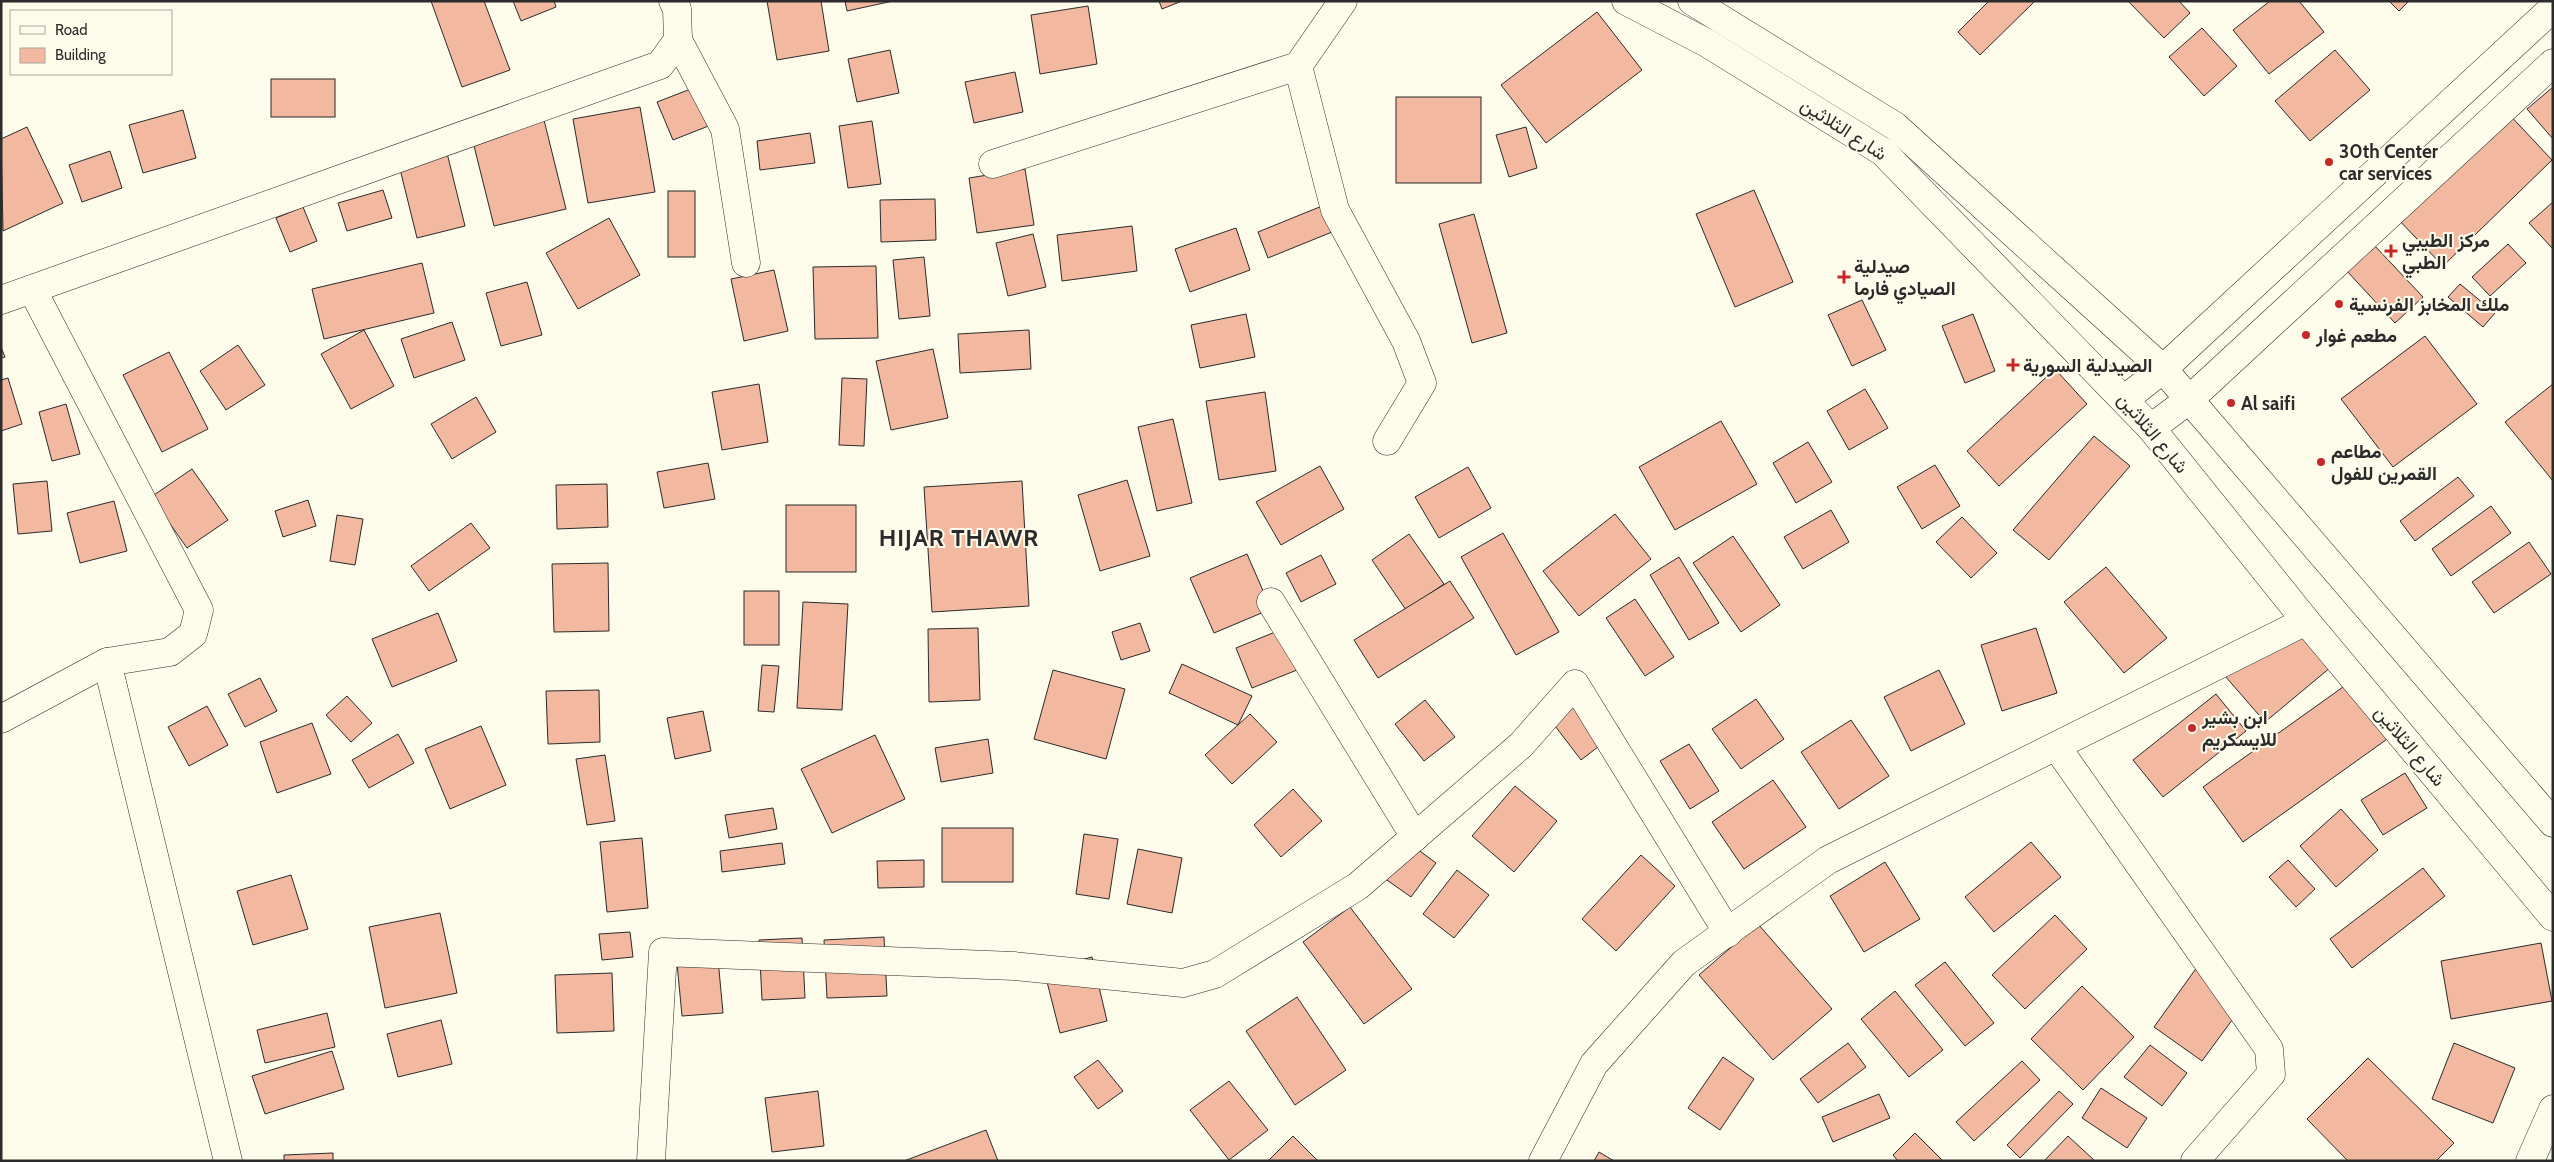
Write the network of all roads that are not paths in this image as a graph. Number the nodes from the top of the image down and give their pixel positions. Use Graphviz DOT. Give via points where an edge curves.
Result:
graph roads {
  1 [pos="674,1"];
  2 [pos="1343,1"];
  3 [pos="1626,1"];
  4 [pos="1692,1"];
  5 [pos="2553,8"];
  6 [pos="678,40"];
  7 [pos="2553,63"];
  8 [pos="1298,66"];
  9 [pos="993,164"];
  10 [pos="746,263"];
  11 [pos="32,289"];
  12 [pos="1,300"];
  13 [pos="2163,369"];
  14 [pos="2125,399"];
  15 [pos="2190,399"];
  16 [pos="2151,428"];
  17 [pos="1387,441"];
  18 [pos="1271,602"];
  19 [pos="2306,621"];
  20 [pos="107,662"];
  21 [pos="1,719"];
  22 [pos="2056,746"];
  23 [pos="2553,823"];
  24 [pos="1415,837"];
  25 [pos="2553,918"];
  26 [pos="1728,933"];
  27 [pos="2553,1109"];
  28 [pos="228,1161"];
  29 [pos="651,1161"];
  30 [pos="1543,1161"];
  31 [pos="2195,1161"];
  32 [pos="2530,1161"];
  1 -- 6 [label="street"];
  2 -- 8 [label="street"];
  3 -- 14 [label="street, شارع الثلاثين" via="1707,43 1883,152"];
  4 -- 13 [label="street, شارع الثلاثين" via="1895,126"];
  5 -- 13 [label="street"];
  6 -- 10 [label="street" via="725,129"];
  6 -- 11 [label="street" via="660,65"];
  7 -- 15 [label="street"];
  8 -- 9 [label="street"];
  8 -- 17 [label="street" via="1335,210 1406,341 1422,383"];
  11 -- 12 [label="street"];
  11 -- 20 [label="street" via="198,610 193,634 170,652"];
  13 -- 14 [label="street"];
  13 -- 15 [label="street, شارع الثلاثين"];
  14 -- 16 [label="street, شارع الثلاثين"];
  15 -- 16 [label="street"];
  15 -- 23 [label="street, شارع الثلاثين"];
  16 -- 19 [label="street, شارع الثلاثين"];
  18 -- 24 [label="street"];
  19 -- 22 [label="street"];
  19 -- 25 [label="street, شارع الثلاثين"];
  20 -- 21 [label="street"];
  20 -- 28 [label="street"];
  22 -- 26 [label="street" via="1828,860"];
  22 -- 31 [label="street" via="2269,1049 2271,1074"];
  24 -- 26 [label="street" via="1521,745 1575,684"];
  24 -- 29 [label="street" via="1358,886 1216,974 1183,983 1014,966 663,952"];
  26 -- 30 [label="street" via="1684,963 1594,1064"];
  27 -- 32 [label="street"];
}
